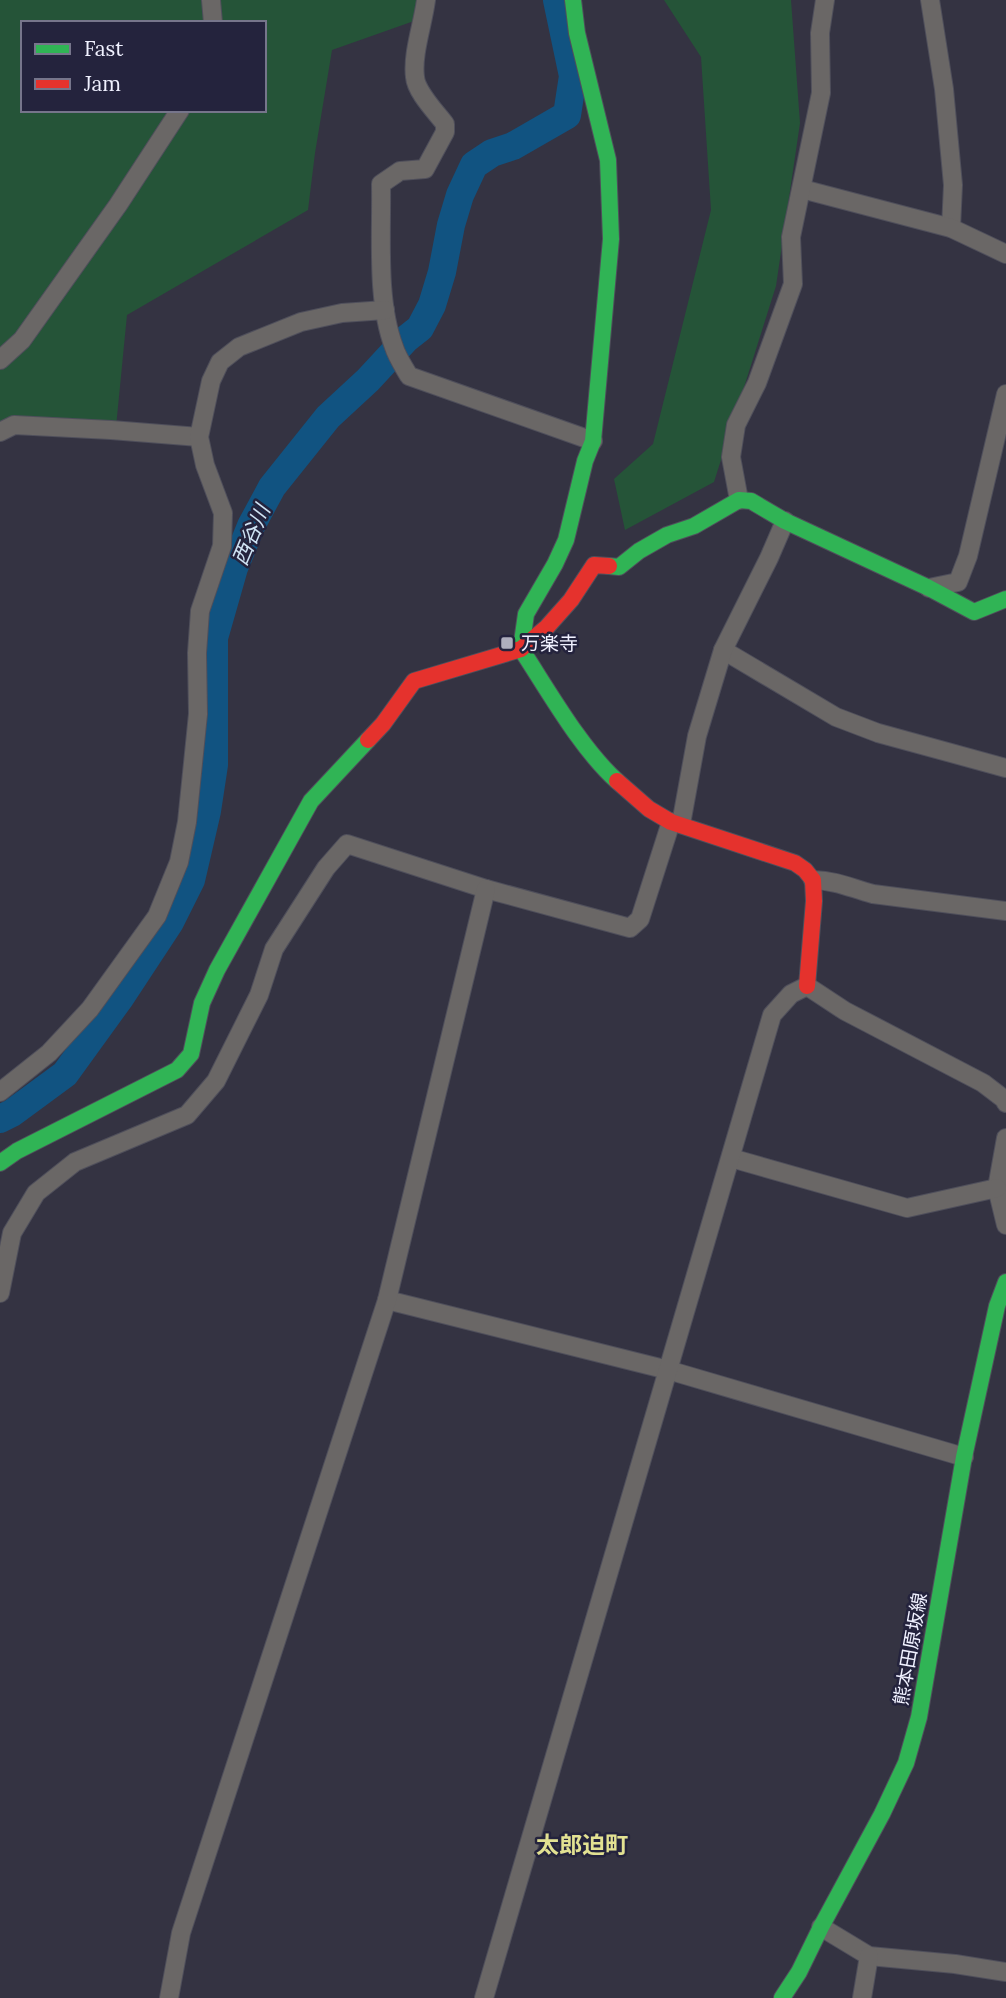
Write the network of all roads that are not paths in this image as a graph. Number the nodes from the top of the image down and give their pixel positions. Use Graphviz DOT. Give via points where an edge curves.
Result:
graph roads {
  1 [pos="211,0"];
  2 [pos="426,0"];
  3 [pos="573,0"];
  4 [pos="825,0"];
  5 [pos="930,0"];
  6 [pos="213,21"];
  7 [pos="179,112"];
  8 [pos="802,189"];
  9 [pos="951,228"];
  10 [pos="1006,254"];
  11 [pos="385,310"];
  12 [pos="0,360"];
  13 [pos="1006,394"];
  14 [pos="0,432"];
  15 [pos="199,437"];
  16 [pos="593,441"];
  17 [pos="740,500"];
  18 [pos="785,521"];
  19 [pos="929,588"];
  20 [pos="1006,599"];
  21 [pos="521,649"];
  22 [pos="723,650"];
  23 [pos="1006,768"];
  24 [pos="676,823"];
  25 [pos="813,880"];
  26 [pos="486,889"];
  27 [pos="1006,911"];
  28 [pos="807,986"];
  29 [pos="0,1093"];
  30 [pos="1006,1103"];
  31 [pos="1006,1138"];
  32 [pos="731,1158"];
  33 [pos="0,1163"];
  34 [pos="997,1188"];
  35 [pos="1006,1225"];
  36 [pos="1006,1282"];
  37 [pos="0,1293"];
  38 [pos="387,1300"];
  39 [pos="668,1370"];
  40 [pos="964,1457"];
  41 [pos="821,1927"];
  42 [pos="869,1956"];
  43 [pos="1006,1972"];
  44 [pos="169,1998"];
  45 [pos="484,1998"];
  46 [pos="782,1998"];
  47 [pos="862,1998"];
  1 -- 6 [label="street"];
  2 -- 11 [label="street" via="415,79 445,124 445,132 425,169 400,171 382,184"];
  3 -- 16 [label="street" via="608,160 611,239"];
  4 -- 8 [label="street" via="820,33 821,93"];
  5 -- 9 [label="street" via="947,117 953,186"];
  7 -- 12 [label="street" via="22,340"];
  8 -- 9 [label="street"];
  8 -- 17 [label="street" via="791,237 793,284 757,383 736,425 731,457"];
  9 -- 10 [label="street"];
  11 -- 15 [label="street" via="301,322 239,347 220,362 211,381"];
  11 -- 16 [label="street" via="394,347 409,376"];
  13 -- 19 [label="street" via="981,507 958,582"];
  14 -- 15 [label="street" via="14,425"];
  15 -- 29 [label="street" via="223,513 222,547 200,611 197,726 179,862 158,916 90,1009 49,1053"];
  16 -- 21 [label="street" via="566,540 526,614"];
  17 -- 18 [label="street" via="751,501"];
  17 -- 21 [label="street" via="694,526 667,535 619,567 594,565 571,600"];
  18 -- 19 [label="street"];
  18 -- 22 [label="street"];
  19 -- 20 [label="street" via="974,612"];
  21 -- 24 [label="street" via="608,773 649,809"];
  21 -- 33 [label="street" via="414,681 383,724 311,801 217,970 202,1003 191,1054 177,1070"];
  22 -- 23 [label="street" via="836,717"];
  22 -- 24 [label="street"];
  24 -- 25 [label="street" via="795,863"];
  24 -- 26 [label="street" via="640,919 631,928"];
  25 -- 27 [label="street" via="841,882 873,894"];
  25 -- 28 [label="street"];
  26 -- 37 [label="street" via="347,844 326,868 274,949 259,995 216,1081 187,1115 75,1162 36,1193 12,1233"];
  26 -- 38 [label="street"];
  28 -- 30 [label="street" via="845,1011 983,1083"];
  28 -- 32 [label="street" via="791,994 772,1015"];
  31 -- 34 [label="street"];
  32 -- 34 [label="street" via="907,1208"];
  32 -- 39 [label="street"];
  34 -- 35 [label="street"];
  36 -- 40 [label="street, 熊本田原坂線"];
  38 -- 39 [label="street"];
  38 -- 44 [label="street" via="181,1933"];
  39 -- 40 [label="street"];
  39 -- 45 [label="street"];
  40 -- 41 [label="street, 熊本田原坂線" via="919,1717 906,1763"];
  41 -- 42 [label="street"];
  41 -- 46 [label="street, 熊本田原坂線"];
  42 -- 43 [label="street"];
  42 -- 47 [label="street"];
}
